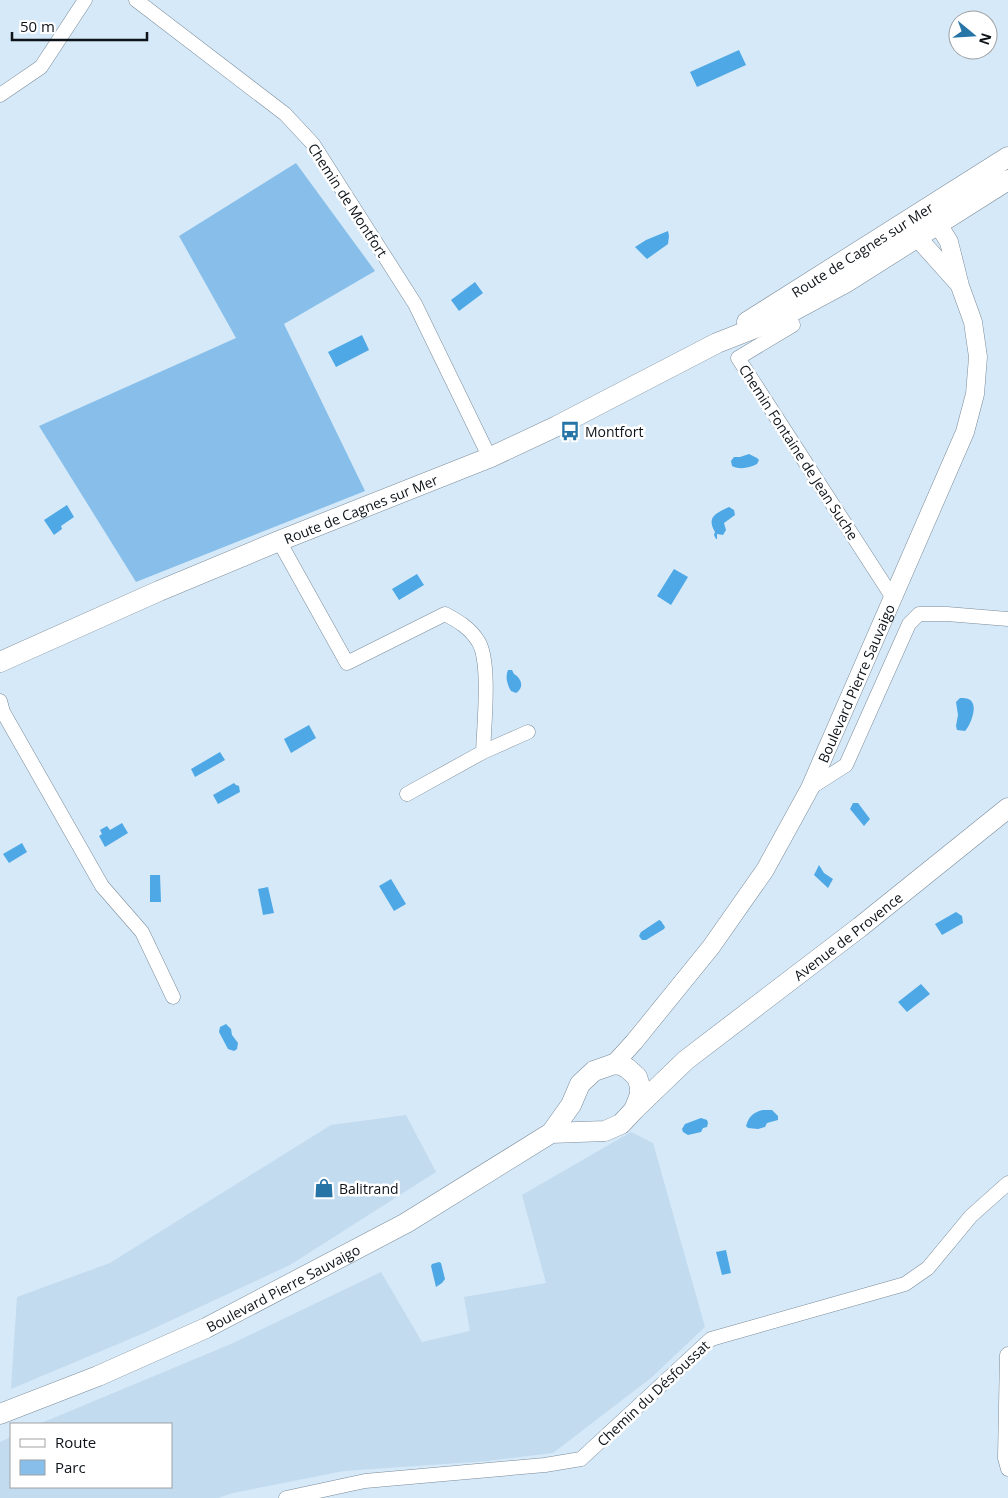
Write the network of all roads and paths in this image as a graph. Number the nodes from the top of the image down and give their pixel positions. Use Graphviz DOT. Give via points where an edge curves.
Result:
graph roads {
  1 [pos="85,0"];
  2 [pos="136,0"];
  3 [pos="0,95"];
  4 [pos="1008,157"];
  5 [pos="1008,165"];
  6 [pos="1008,180"];
  7 [pos="927,228"];
  8 [pos="831,268"];
  9 [pos="960,286"];
  10 [pos="784,307"];
  11 [pos="491,457"];
  12 [pos="278,541"];
  13 [pos="893,598"];
  14 [pos="1008,619"];
  15 [pos="0,662"];
  16 [pos="0,701"];
  17 [pos="528,732"];
  18 [pos="483,752"];
  19 [pos="810,788"];
  20 [pos="408,794"];
  21 [pos="1008,808"];
  22 [pos="173,997"];
  23 [pos="686,1060"];
  24 [pos="626,1069"];
  25 [pos="571,1105"];
  26 [pos="634,1110"];
  27 [pos="589,1130"];
  28 [pos="551,1132"];
  29 [pos="1008,1183"];
  30 [pos="1008,1354"];
  31 [pos="0,1414"];
  32 [pos="1008,1469"];
  33 [pos="286,1498"];
  1 -- 3 [label="street" via="41,67"];
  2 -- 11 [label="street, Chemin de Montfort" via="285,114 313,144 414,304"];
  4 -- 8 [label="main road, Route de Cagnes sur Mer"];
  5 -- 7 [label="street" via="935,212"];
  6 -- 7 [label="main road, Route de Cagnes sur Mer"];
  7 -- 8 [label="main road" via="916,226 852,265"];
  7 -- 9 [label="street, Boulevard Pierre Sauvaigo" via="924,245"];
  7 -- 9 [label="street, Boulevard Pierre Sauvaigo" via="950,242"];
  7 -- 10 [label="main road, Route de Cagnes sur Mer" via="845,283"];
  8 -- 10 [label="main road, Route de Cagnes sur Mer"];
  9 -- 13 [label="street, Boulevard Pierre Sauvaigo" via="973,322 978,357 975,394 965,432"];
  10 -- 11 [label="main road, Route de Cagnes sur Mer"];
  10 -- 13 [label="street, Chemin Fontaine de Jean Suche" via="793,325 738,358"];
  11 -- 12 [label="main road, Route de Cagnes sur Mer"];
  12 -- 15 [label="main road, Route de Cagnes sur Mer"];
  12 -- 18 [label="street" via="347,664 446,614 464,624 479,642 486,665"];
  13 -- 19 [label="street, Boulevard Pierre Sauvaigo"];
  14 -- 19 [label="street" via="919,614 909,624 846,765"];
  16 -- 22 [label="street" via="3,712 102,886 142,932"];
  17 -- 18 [label="street"];
  18 -- 20 [label="street"];
  19 -- 24 [label="street, Boulevard Pierre Sauvaigo" via="765,870 711,947 634,1042"];
  21 -- 23 [label="main road, Avenue de Provence"];
  23 -- 24 [label="main road, Avenue de Provence"];
  23 -- 26 [label="main road, Avenue de Provence"];
  24 -- 25 [label="main road" via="594,1071 580,1084"];
  24 -- 26 [label="main road" via="640,1086"];
  25 -- 27 [label="main road" via="577,1121"];
  25 -- 28 [label="main road, Boulevard Pierre Sauvaigo"];
  26 -- 27 [label="main road" via="621,1124 605,1131"];
  27 -- 28 [label="main road, Boulevard Pierre Sauvaigo"];
  28 -- 31 [label="main road, Boulevard Pierre Sauvaigo" via="406,1223 206,1328 98,1376"];
  29 -- 33 [label="street, Chemin du Désfoussat" via="971,1216 928,1268 905,1284 711,1339 581,1459 365,1481"];
  30 -- 32 [label="street"];
}
